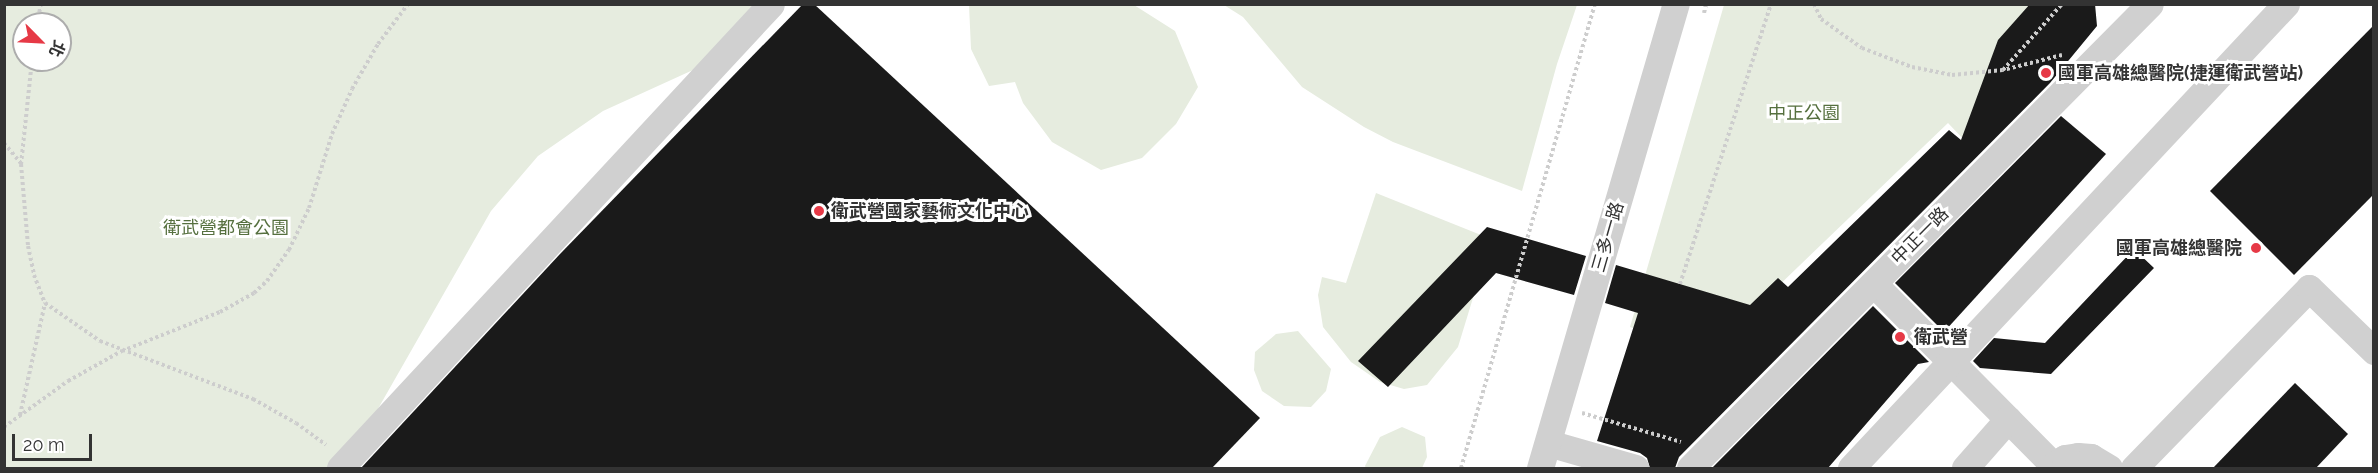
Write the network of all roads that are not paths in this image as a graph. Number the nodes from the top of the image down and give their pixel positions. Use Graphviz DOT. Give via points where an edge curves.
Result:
graph roads {
  1 [pos="771,4"];
  2 [pos="1676,4"];
  3 [pos="2150,4"];
  4 [pos="2286,4"];
  5 [pos="1874,284"];
  6 [pos="2373,351"];
  7 [pos="1951,362"];
  8 [pos="2008,419"];
  9 [pos="1544,456"];
  10 [pos="1689,456"];
  11 [pos="344,466"];
  12 [pos="2052,467"];
  13 [pos="1635,468"];
  14 [pos="1851,468"];
  15 [pos="1965,468"];
  16 [pos="2109,468"];
  17 [pos="2134,468"];
  1 -- 11 [label="street"];
  2 -- 9 [label="street, 三多一路"];
  3 -- 5 [label="street, 中正一路"];
  4 -- 7 [label="street"];
  5 -- 7 [label="street"];
  5 -- 10 [label="street, 中正一路"];
  6 -- 17 [label="street" via="2309,288"];
  7 -- 8 [label="street"];
  7 -- 14 [label="street"];
  8 -- 12 [label="street"];
  8 -- 15 [label="street"];
  9 -- 13 [label="street"];
  12 -- 16 [label="street" via="2065,458 2078,456 2091,457"];
}
